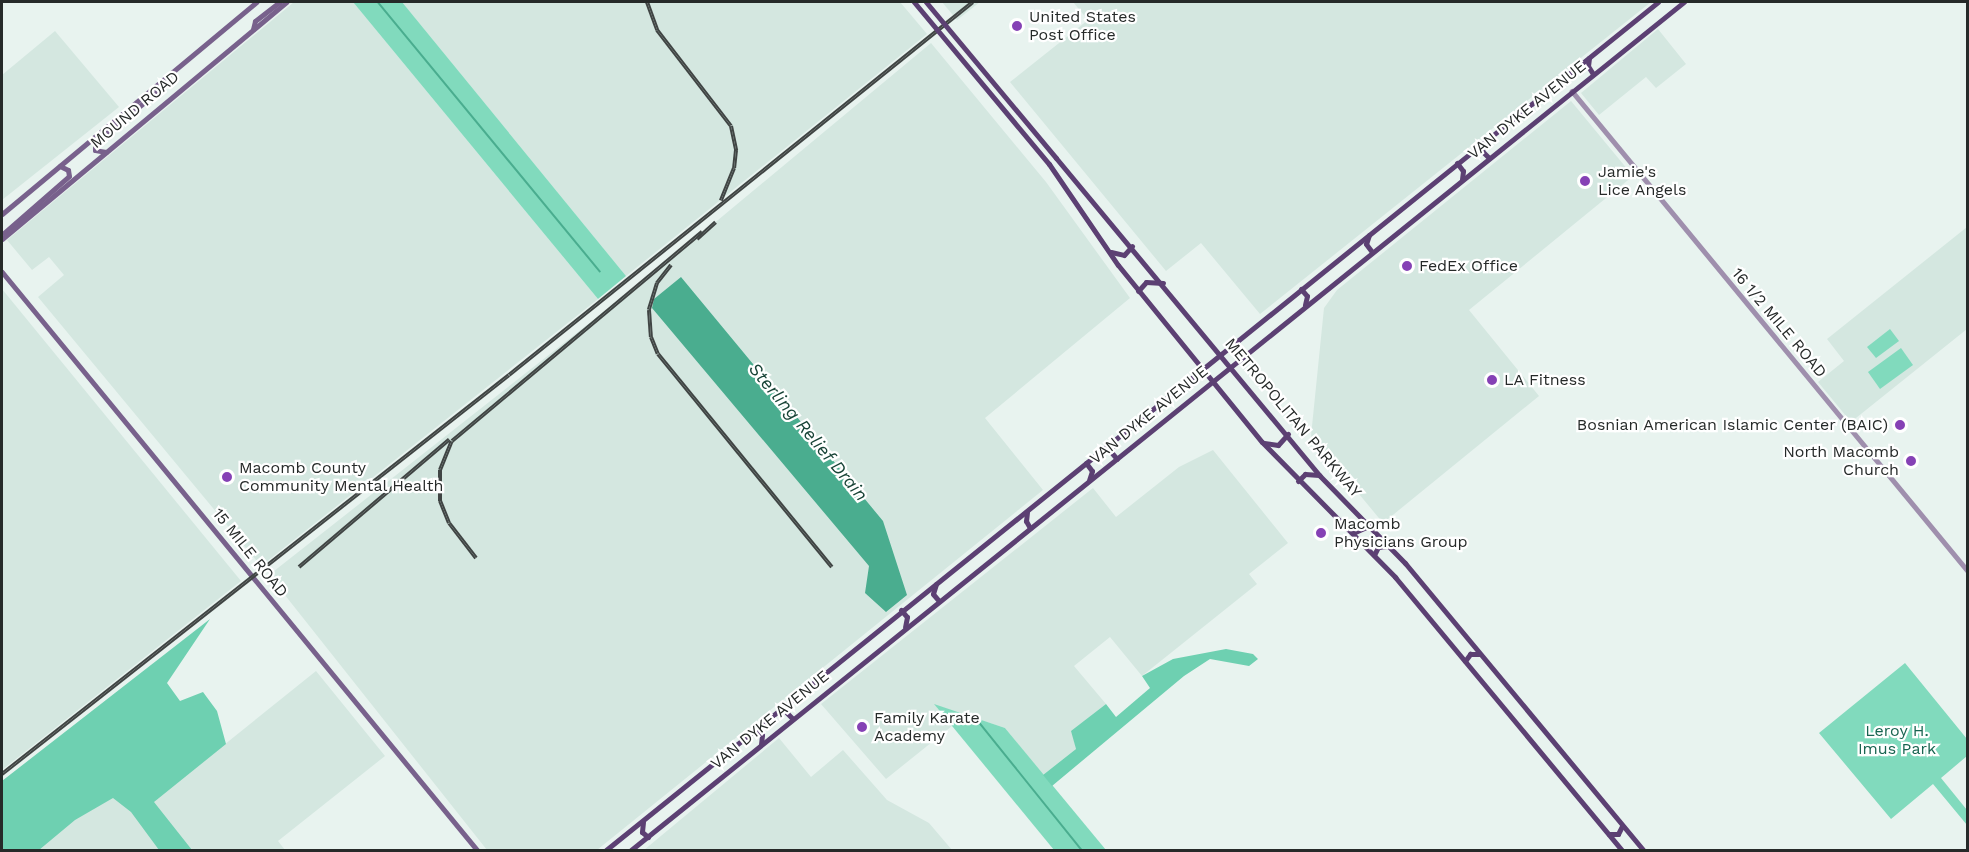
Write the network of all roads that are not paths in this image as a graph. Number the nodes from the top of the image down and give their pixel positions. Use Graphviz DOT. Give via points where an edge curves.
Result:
graph roads {
  1 [pos="255,2"];
  2 [pos="279,2"];
  3 [pos="286,2"];
  4 [pos="914,2"];
  5 [pos="926,2"];
  6 [pos="1658,2"];
  7 [pos="1684,2"];
  8 [pos="254,29"];
  9 [pos="1590,56"];
  10 [pos="1593,74"];
  11 [pos="159,82"];
  12 [pos="1572,91"];
  13 [pos="1484,141"];
  14 [pos="106,152"];
  15 [pos="1489,158"];
  16 [pos="1457,163"];
  17 [pos="60,166"];
  18 [pos="1461,180"];
  19 [pos="2,214"];
  20 [pos="1370,233"];
  21 [pos="2,238"];
  22 [pos="1132,246"];
  23 [pos="1109,252"];
  24 [pos="1372,252"];
  25 [pos="2,272"];
  26 [pos="1164,284"];
  27 [pos="1301,289"];
  28 [pos="1138,291"];
  29 [pos="1305,307"];
  30 [pos="1222,354"];
  31 [pos="1232,365"];
  32 [pos="1202,369"];
  33 [pos="1213,381"];
  34 [pos="1288,434"];
  35 [pos="1116,438"];
  36 [pos="1263,442"];
  37 [pos="1117,459"];
  38 [pos="1086,463"];
  39 [pos="1320,476"];
  40 [pos="1089,481"];
  41 [pos="1298,481"];
  42 [pos="1030,508"];
  43 [pos="1369,526"];
  44 [pos="1030,528"];
  45 [pos="1352,532"];
  46 [pos="1388,546"];
  47 [pos="1374,555"];
  48 [pos="1968,571"];
  49 [pos="937,582"];
  50 [pos="939,601"];
  51 [pos="901,610"];
  52 [pos="904,628"];
  53 [pos="1480,655"];
  54 [pos="1465,661"];
  55 [pos="789,701"];
  56 [pos="794,719"];
  57 [pos="756,728"];
  58 [pos="760,745"];
  59 [pos="644,820"];
  60 [pos="1622,826"];
  61 [pos="1608,833"];
  62 [pos="648,837"];
  63 [pos="615,843"];
  64 [pos="620,849"];
  65 [pos="477,850"];
  66 [pos="606,850"];
  67 [pos="631,850"];
  68 [pos="1622,850"];
  69 [pos="1643,850"];
  1 -- 11 [label="main road, MOUND ROAD"];
  2 -- 8 [label="main road" via="255,21"];
  3 -- 8 [label="main road, MOUND ROAD"];
  4 -- 23 [label="main road, METROPOLITAN PARKWAY, bridge" via="1049,164"];
  5 -- 22 [label="main road, METROPOLITAN PARKWAY, bridge"];
  6 -- 9 [label="main road, VAN DYKE AVENUE"];
  7 -- 10 [label="main road, VAN DYKE AVENUE"];
  8 -- 14 [label="main road, MOUND ROAD"];
  9 -- 10 [label="main road" via="1588,66"];
  9 -- 13 [label="main road, VAN DYKE AVENUE"];
  10 -- 12 [label="main road, VAN DYKE AVENUE"];
  11 -- 14 [label="main road" via="157,92 95,142 95,150"];
  11 -- 17 [label="main road, MOUND ROAD"];
  12 -- 15 [label="main road, VAN DYKE AVENUE"];
  12 -- 48 [label="street, 16 1/2 MILE ROAD"];
  13 -- 15 [label="main road" via="1482,151"];
  13 -- 16 [label="main road, VAN DYKE AVENUE"];
  14 -- 21 [label="main road, MOUND ROAD"];
  15 -- 18 [label="main road, VAN DYKE AVENUE"];
  16 -- 18 [label="main road" via="1463,171"];
  16 -- 20 [label="main road, VAN DYKE AVENUE"];
  17 -- 19 [label="main road, MOUND ROAD"];
  17 -- 21 [label="main road" via="68,170 69,176"];
  18 -- 24 [label="main road, VAN DYKE AVENUE"];
  20 -- 24 [label="main road" via="1366,244"];
  20 -- 27 [label="main road, VAN DYKE AVENUE"];
  22 -- 23 [label="main road" via="1124,255"];
  22 -- 26 [label="main road, METROPOLITAN PARKWAY"];
  23 -- 28 [label="main road, METROPOLITAN PARKWAY"];
  24 -- 29 [label="main road, VAN DYKE AVENUE"];
  25 -- 65 [label="main road, 15 MILE ROAD"];
  26 -- 28 [label="main road" via="1146,282"];
  26 -- 30 [label="main road, METROPOLITAN PARKWAY"];
  27 -- 29 [label="main road" via="1307,296"];
  27 -- 30 [label="main road, VAN DYKE AVENUE"];
  28 -- 32 [label="main road, METROPOLITAN PARKWAY"];
  29 -- 31 [label="main road, VAN DYKE AVENUE"];
  30 -- 31 [label="main road, METROPOLITAN PARKWAY"];
  30 -- 32 [label="main road, VAN DYKE AVENUE"];
  31 -- 33 [label="main road, VAN DYKE AVENUE"];
  31 -- 34 [label="main road, METROPOLITAN PARKWAY"];
  32 -- 33 [label="main road, METROPOLITAN PARKWAY"];
  32 -- 35 [label="main road, VAN DYKE AVENUE"];
  33 -- 36 [label="main road, METROPOLITAN PARKWAY"];
  33 -- 37 [label="main road, VAN DYKE AVENUE"];
  34 -- 36 [label="main road" via="1278,445"];
  34 -- 39 [label="main road, METROPOLITAN PARKWAY"];
  35 -- 37 [label="main road" via="1111,452"];
  35 -- 38 [label="main road, VAN DYKE AVENUE"];
  36 -- 41 [label="main road, METROPOLITAN PARKWAY"];
  37 -- 40 [label="main road, VAN DYKE AVENUE"];
  38 -- 40 [label="main road" via="1092,471"];
  38 -- 42 [label="main road, VAN DYKE AVENUE"];
  39 -- 41 [label="main road" via="1305,474"];
  39 -- 43 [label="main road, METROPOLITAN PARKWAY"];
  40 -- 44 [label="main road, VAN DYKE AVENUE"];
  41 -- 45 [label="main road, METROPOLITAN PARKWAY"];
  42 -- 44 [label="main road" via="1025,518"];
  42 -- 49 [label="main road, VAN DYKE AVENUE"];
  43 -- 45 [label="main road" via="1362,532"];
  43 -- 46 [label="main road, METROPOLITAN PARKWAY"];
  44 -- 50 [label="main road, VAN DYKE AVENUE"];
  45 -- 47 [label="main road, METROPOLITAN PARKWAY"];
  46 -- 47 [label="main road" via="1378,548"];
  46 -- 53 [label="main road, METROPOLITAN PARKWAY"];
  47 -- 54 [label="main road, METROPOLITAN PARKWAY"];
  49 -- 50 [label="main road" via="933,594"];
  49 -- 51 [label="main road, VAN DYKE AVENUE"];
  50 -- 52 [label="main road, VAN DYKE AVENUE"];
  51 -- 52 [label="main road" via="907,616"];
  51 -- 55 [label="main road, VAN DYKE AVENUE"];
  52 -- 56 [label="main road, VAN DYKE AVENUE"];
  53 -- 54 [label="main road" via="1470,654"];
  53 -- 60 [label="main road, METROPOLITAN PARKWAY"];
  54 -- 61 [label="main road, METROPOLITAN PARKWAY"];
  55 -- 56 [label="main road" via="787,710"];
  55 -- 57 [label="main road, VAN DYKE AVENUE"];
  56 -- 58 [label="main road, VAN DYKE AVENUE"];
  57 -- 58 [label="main road" via="762,735"];
  57 -- 59 [label="main road, VAN DYKE AVENUE"];
  58 -- 62 [label="main road, VAN DYKE AVENUE"];
  59 -- 62 [label="main road" via="642,829"];
  59 -- 63 [label="main road, VAN DYKE AVENUE"];
  60 -- 61 [label="main road" via="1617,834"];
  60 -- 69 [label="main road, METROPOLITAN PARKWAY"];
  61 -- 68 [label="main road, METROPOLITAN PARKWAY"];
  62 -- 67 [label="main road, VAN DYKE AVENUE"];
  63 -- 64 [label="main road"];
  63 -- 66 [label="main road, VAN DYKE AVENUE"];
}
